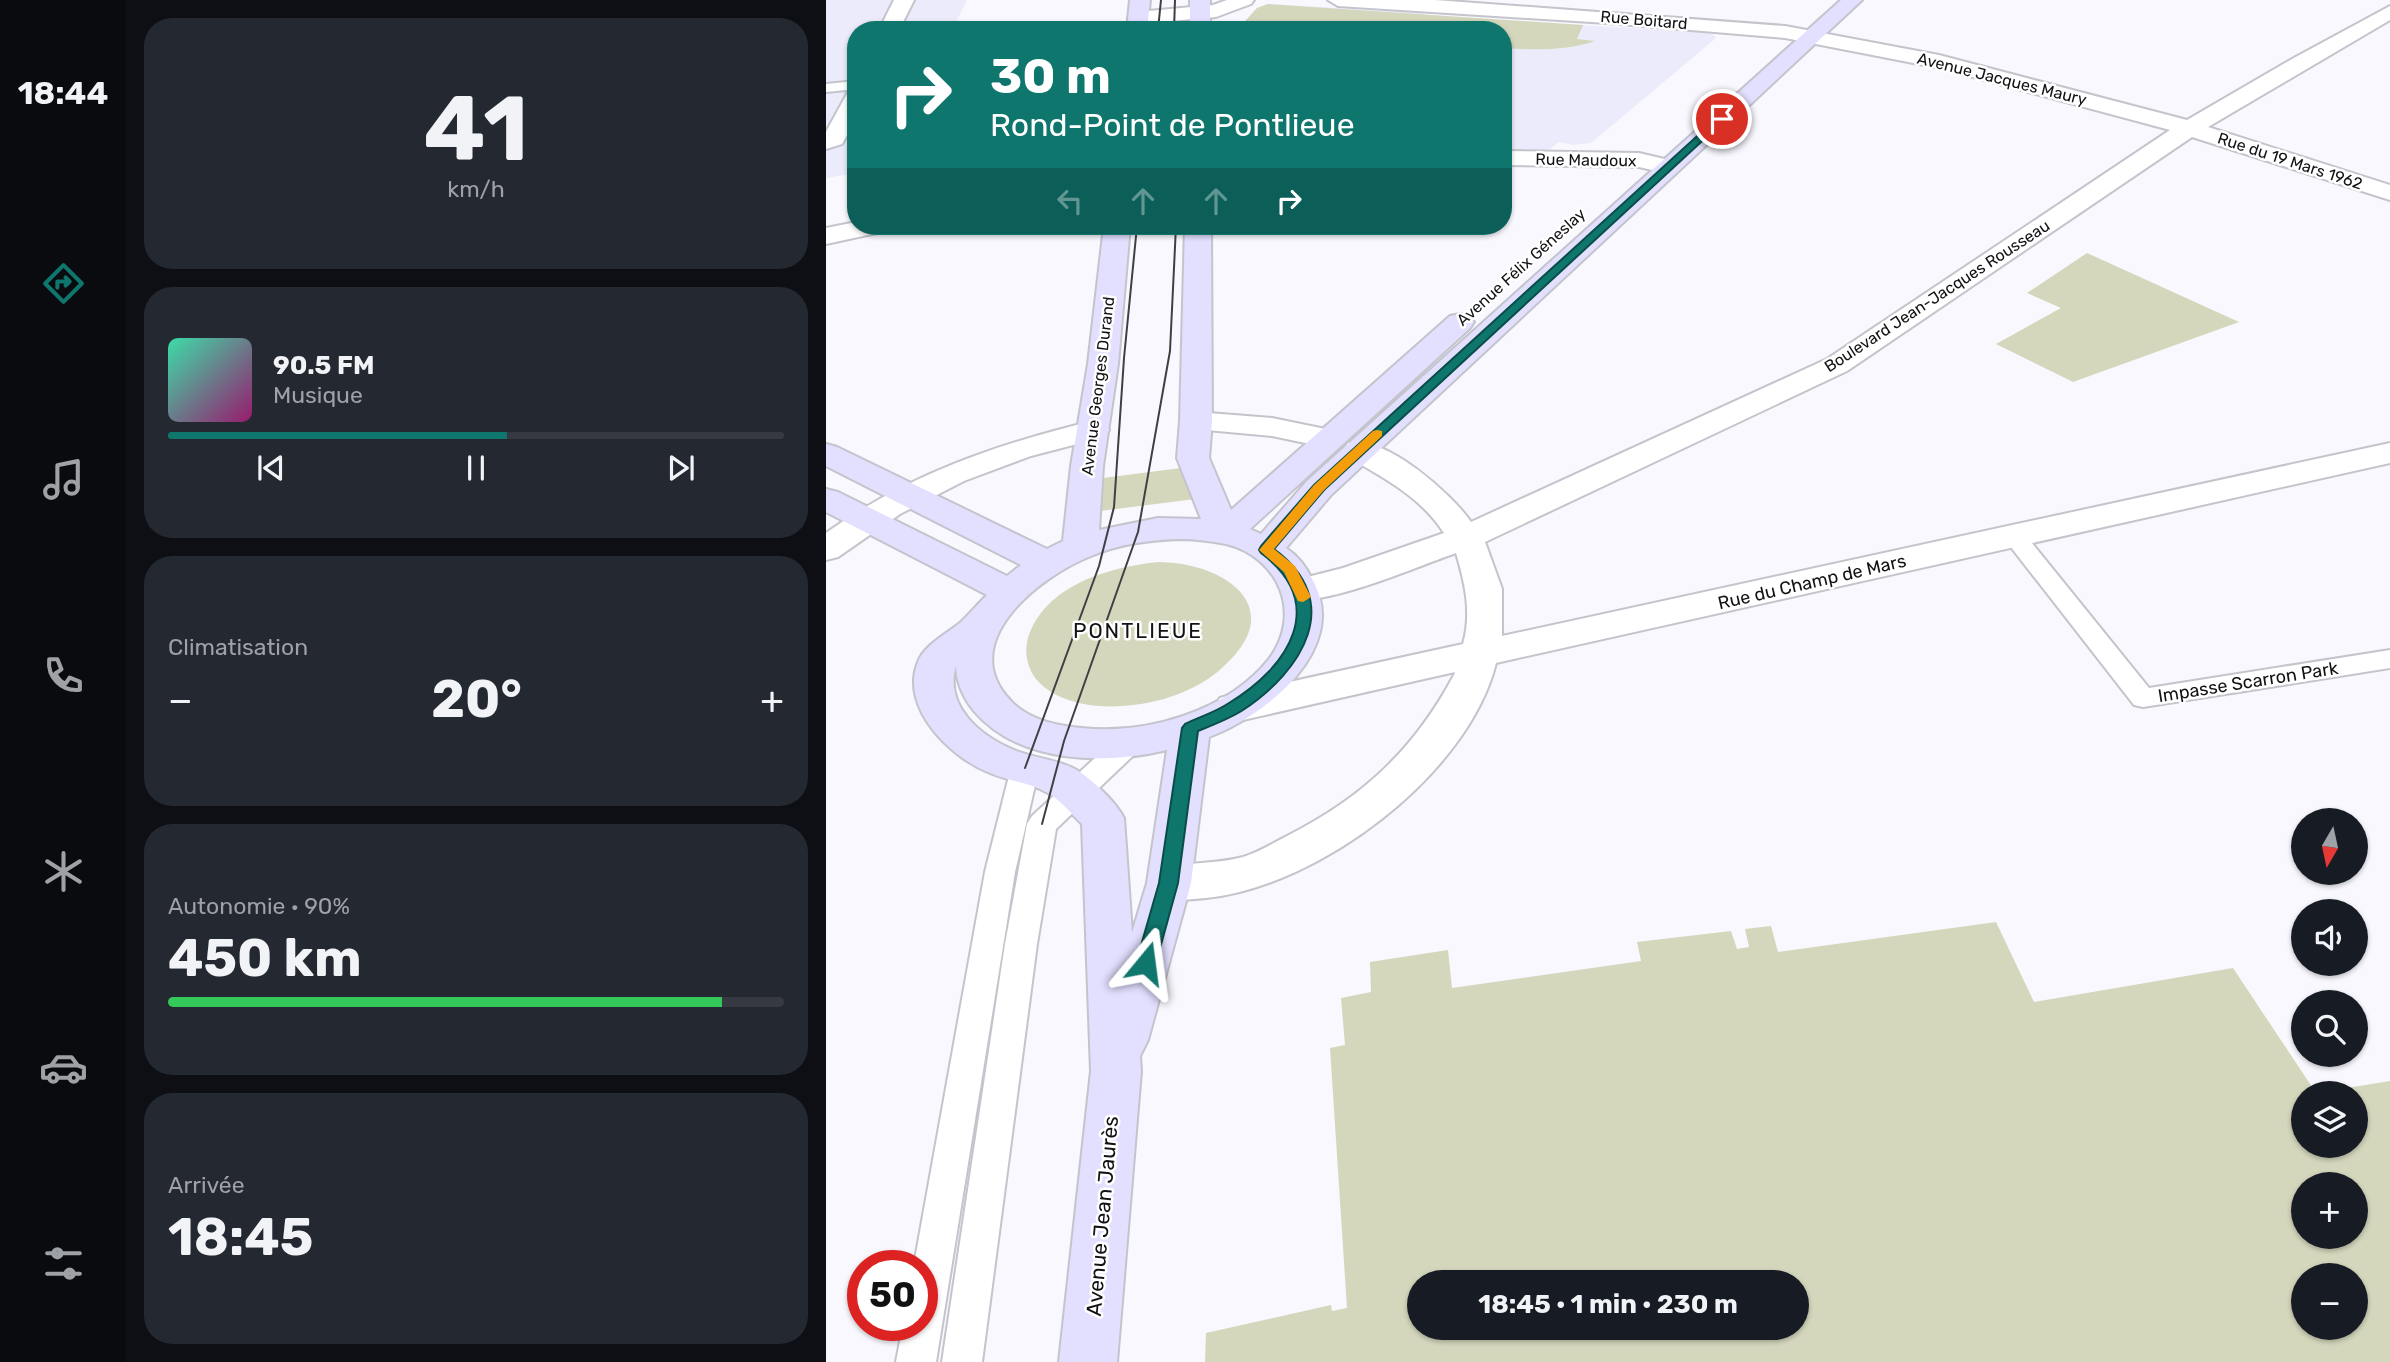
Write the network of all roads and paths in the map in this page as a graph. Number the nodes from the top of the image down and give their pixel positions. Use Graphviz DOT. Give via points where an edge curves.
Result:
graph roads {
  1 [pos="904,0"];
  2 [pos="1244,0"];
  3 [pos="1338,0"];
  4 [pos="1852,0"];
  5 [pos="1521,5"];
  6 [pos="2390,12"];
  7 [pos="1200,14"];
  8 [pos="1139,16"];
  9 [pos="894,21"];
  10 [pos="1789,25"];
  11 [pos="1812,37"];
  12 [pos="1759,52"];
  13 [pos="847,86"];
  14 [pos="826,89"];
  15 [pos="847,114"];
  16 [pos="2191,128"];
  17 [pos="826,142"];
  18 [pos="1656,157"];
  19 [pos="1512,158"];
  20 [pos="2390,193"];
  21 [pos="1587,207"];
  22 [pos="847,232"];
  23 [pos="1116,235"];
  24 [pos="1198,235"];
  25 [pos="826,236"];
  26 [pos="1484,300"];
  27 [pos="1196,421"];
  28 [pos="1093,430"];
  29 [pos="1344,445"];
  30 [pos="2390,453"];
  31 [pos="826,454"];
  32 [pos="909,494"];
  33 [pos="826,499"];
  34 [pos="865,519"];
  35 [pos="1224,534"];
  36 [pos="1467,537"];
  37 [pos="2015,537"];
  38 [pos="1080,547"];
  39 [pos="826,549"];
  40 [pos="1266,550"];
  41 [pos="1046,564"];
  42 [pos="1301,590"];
  43 [pos="998,604"];
  44 [pos="1481,655"];
  45 [pos="2390,659"];
  46 [pos="1234,708"];
  47 [pos="1190,728"];
  48 [pos="1130,743"];
  49 [pos="1025,768"];
  50 [pos="1077,791"];
  51 [pos="1169,883"];
  52 [pos="1116,1071"];
  53 [pos="916,1362"];
  54 [pos="962,1362"];
  55 [pos="1088,1362"];
  1 -- 9 [label="street"];
  2 -- 7 [label="street"];
  3 -- 5 [label="street, Rue Boitard"];
  4 -- 11 [label="main road, Avenue Félix Géneslay"];
  5 -- 10 [label="street, Rue Boitard"];
  6 -- 16 [label="street, Boulevard Jean-Jacques Rousseau"];
  7 -- 8 [label="street"];
  10 -- 11 [label="street, Rue Boitard"];
  10 -- 12 [label="main road"];
  11 -- 16 [label="street, Avenue Jacques Maury" via="1941,61"];
  11 -- 18 [label="main road, Avenue Félix Géneslay"];
  13 -- 14 [label="lane"];
  15 -- 17 [label="street" via="834,139"];
  16 -- 20 [label="street, Rue du 19 Mars 1962"];
  16 -- 36 [label="street, Boulevard Jean-Jacques Rousseau" via="1836,365"];
  18 -- 19 [label="street, Rue Maudoux"];
  18 -- 21 [label="main road, Avenue Félix Géneslay"];
  18 -- 29 [label="main road, Avenue Félix Géneslay"];
  22 -- 25 [label="street"];
  23 -- 28 [label="main road, Avenue Georges Durand"];
  24 -- 27 [label="main road"];
  26 -- 29 [label="main road, Avenue Félix Géneslay"];
  27 -- 29 [label="street" via="1272,427"];
  27 -- 35 [label="main road" via="1193,458"];
  28 -- 32 [label="street" via="996,456"];
  28 -- 38 [label="main road, Avenue Georges Durand"];
  29 -- 35 [label="main road, Avenue Félix Géneslay"];
  29 -- 36 [label="street" via="1381,460 1430,493"];
  29 -- 40 [label="main road, Avenue Félix Géneslay" via="1319,488"];
  30 -- 37 [label="street, Rue du Champ de Mars"];
  31 -- 32 [label="main road"];
  32 -- 34 [label="street"];
  32 -- 41 [label="main road"];
  33 -- 34 [label="main road"];
  34 -- 39 [label="street"];
  34 -- 43 [label="main road"];
  35 -- 38 [label="main road, Avenue Jean Jaurès" via="1164,528"];
  35 -- 40 [label="main road, Avenue Jean Jaurès"];
  36 -- 42 [label="street, Boulevard Jean-Jacques Rousseau"];
  36 -- 44 [label="street" via="1486,589 1487,624"];
  37 -- 44 [label="street, Rue du Champ de Mars"];
  37 -- 45 [label="lane, Impasse Scarron Park" via="2143,698"];
  38 -- 41 [label="main road, Avenue Jean Jaurès"];
  40 -- 42 [label="main road" via="1285,564"];
  41 -- 43 [label="main road, Avenue Jean Jaurès"];
  42 -- 46 [label="main road" via="1304,627 1293,653 1274,677"];
  43 -- 48 [label="main road" via="975,643 973,670 982,694 995,710 1021,728 1050,738"];
  43 -- 49 [label="main road, Avenue Jean Jaurès" via="936,663 934,694 960,736 1002,762"];
  44 -- 46 [label="street, Rue du Champ de Mars"];
  44 -- 51 [label="street" via="1463,701 1440,737 1394,786 1344,826 1254,871"];
  46 -- 47 [label="main road"];
  47 -- 48 [label="main road"];
  47 -- 51 [label="main road, Avenue Jean Jaurès"];
  48 -- 50 [label="lane"];
  49 -- 50 [label="main road, Avenue Jean Jaurès"];
  49 -- 53 [label="lane" via="996,891"];
  50 -- 52 [label="main road, Avenue Jean Jaurès" via="1103,818"];
  50 -- 54 [label="lane" via="1042,824"];
  51 -- 52 [label="main road, Avenue Jean Jaurès"];
  52 -- 55 [label="main road, Avenue Jean Jaurès"];
}
